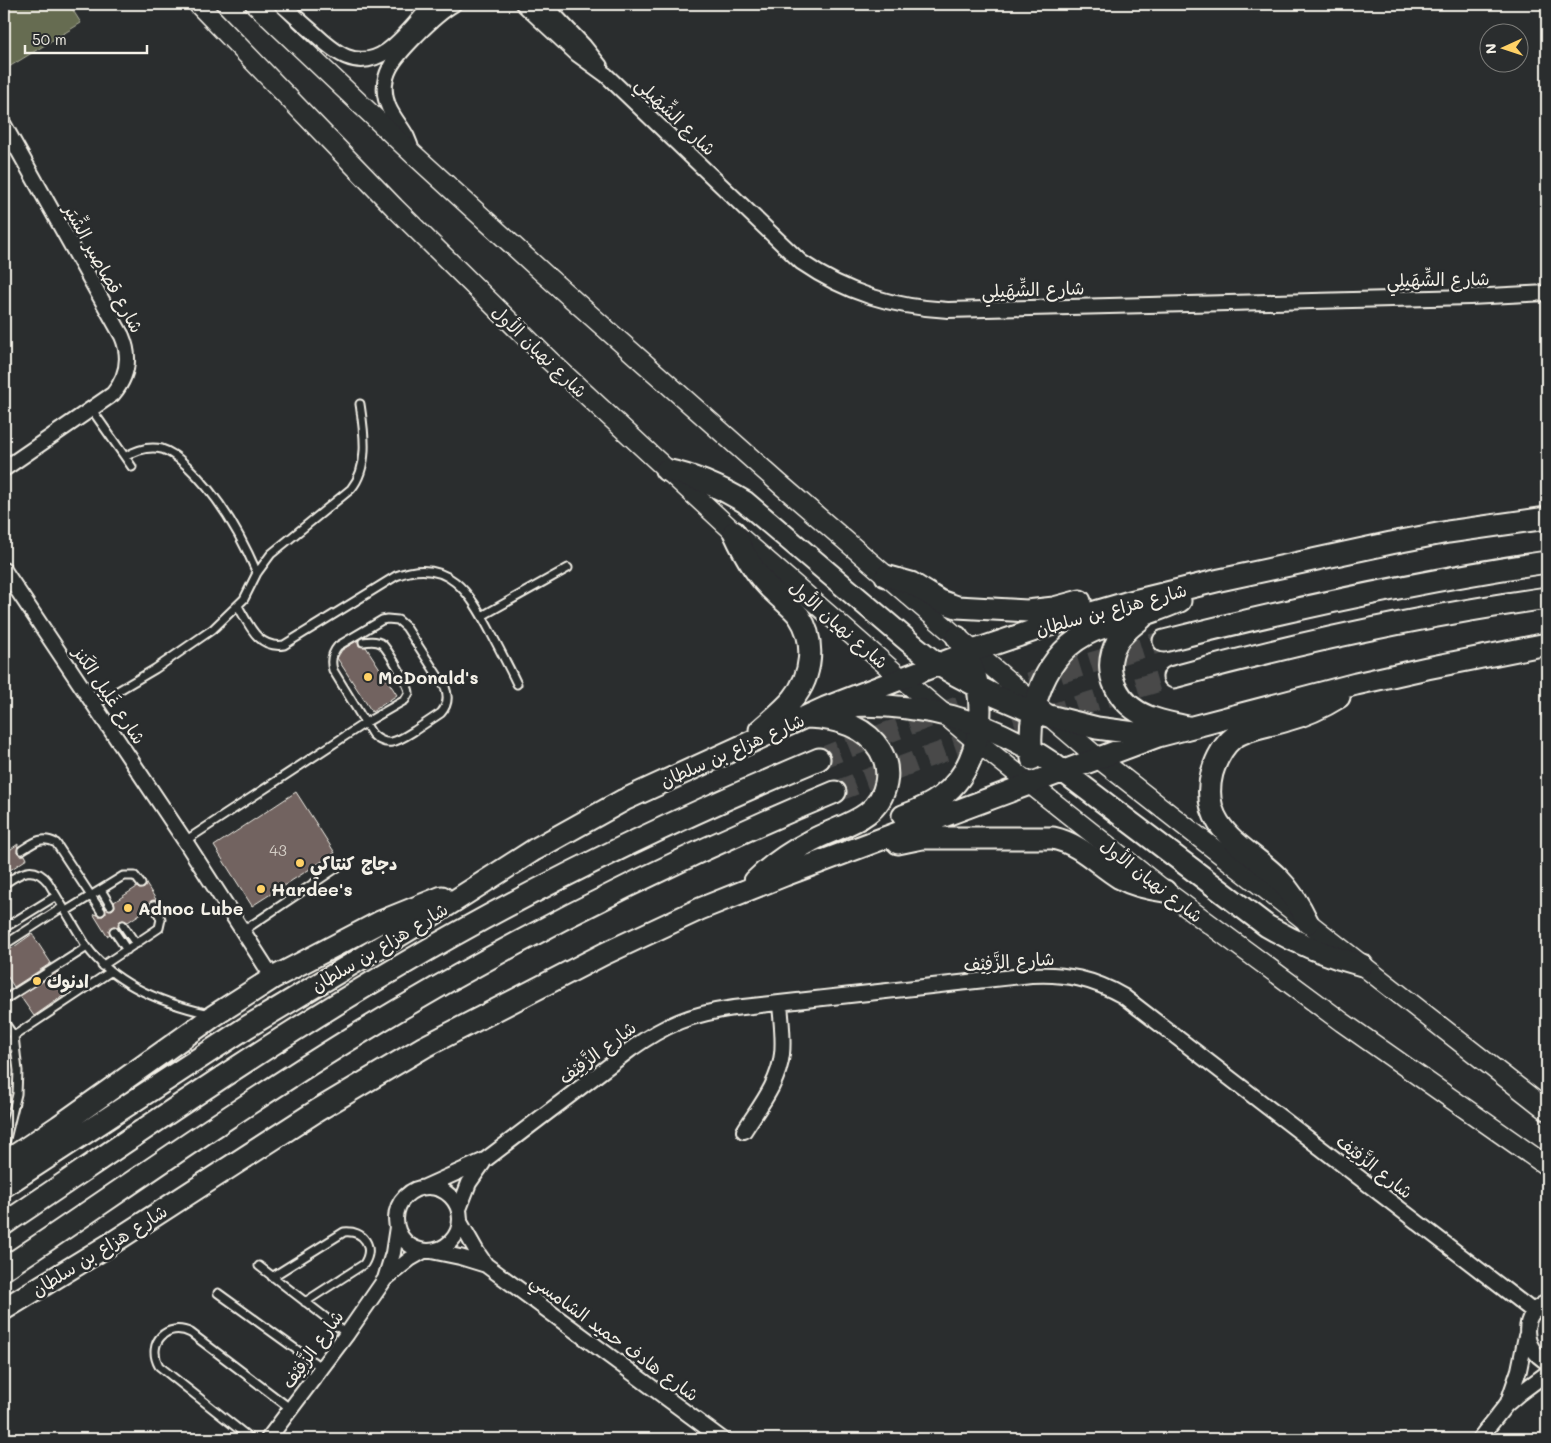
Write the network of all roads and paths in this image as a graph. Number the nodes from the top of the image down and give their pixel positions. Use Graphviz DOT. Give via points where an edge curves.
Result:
graph roads {
  1 [pos="198,4"];
  2 [pos="255,4"];
  3 [pos="281,4"];
  4 [pos="432,4"];
  5 [pos="454,4"];
  6 [pos="523,4"];
  7 [pos="544,4"];
  8 [pos="606,75"];
  9 [pos="4,124"];
  10 [pos="412,153"];
  11 [pos="1547,294"];
  12 [pos="360,404"];
  13 [pos="92,410"];
  14 [pos="125,457"];
  15 [pos="132,467"];
  16 [pos="4,469"];
  17 [pos="666,470"];
  18 [pos="1547,518"];
  19 [pos="734,532"];
  20 [pos="1547,562"];
  21 [pos="568,568"];
  22 [pos="4,570"];
  23 [pos="257,573"];
  24 [pos="886,576"];
  25 [pos="1220,580"];
  26 [pos="1164,593"];
  27 [pos="1547,598"];
  28 [pos="238,606"];
  29 [pos="1148,613"];
  30 [pos="482,616"];
  31 [pos="1164,641"];
  32 [pos="363,642"];
  33 [pos="1547,644"];
  34 [pos="965,647"];
  35 [pos="338,660"];
  36 [pos="937,664"];
  37 [pos="334,670"];
  38 [pos="1174,676"];
  39 [pos="901,678"];
  40 [pos="517,684"];
  41 [pos="1356,684"];
  42 [pos="978,687"];
  43 [pos="94,704"];
  44 [pos="825,708"];
  45 [pos="1039,711"];
  46 [pos="943,714"];
  47 [pos="805,717"];
  48 [pos="365,723"];
  49 [pos="1188,727"];
  50 [pos="977,733"];
  51 [pos="1158,736"];
  52 [pos="745,744"];
  53 [pos="1031,749"];
  54 [pos="1098,758"];
  55 [pos="818,759"];
  56 [pos="1063,771"];
  57 [pos="1037,786"];
  58 [pos="835,792"];
  59 [pos="185,841"];
  60 [pos="22,850"];
  61 [pos="342,865"];
  62 [pos="785,875"];
  63 [pos="491,878"];
  64 [pos="4,884"];
  65 [pos="141,884"];
  66 [pos="101,890"];
  67 [pos="746,890"];
  68 [pos="1165,891"];
  69 [pos="56,896"];
  70 [pos="91,896"];
  71 [pos="110,905"];
  72 [pos="154,905"];
  73 [pos="64,909"];
  74 [pos="101,911"];
  75 [pos="1308,922"];
  76 [pos="124,925"];
  77 [pos="4,928"];
  78 [pos="114,931"];
  79 [pos="243,931"];
  80 [pos="136,944"];
  81 [pos="4,945"];
  82 [pos="87,947"];
  83 [pos="127,950"];
  84 [pos="1362,965"];
  85 [pos="102,966"];
  86 [pos="110,972"];
  87 [pos="273,978"];
  88 [pos="4,1000"];
  89 [pos="780,1003"];
  90 [pos="215,1015"];
  91 [pos="4,1022"];
  92 [pos="14,1036"];
  93 [pos="4,1057"];
  94 [pos="1547,1110"];
  95 [pos="744,1131"];
  96 [pos="4,1147"];
  97 [pos="485,1160"];
  98 [pos="4,1163"];
  99 [pos="1547,1166"];
  100 [pos="4,1186"];
  101 [pos="425,1187"];
  102 [pos="459,1215"];
  103 [pos="4,1224"];
  104 [pos="397,1226"];
  105 [pos="427,1251"];
  106 [pos="486,1265"];
  107 [pos="259,1266"];
  108 [pos="4,1269"];
  109 [pos="272,1277"];
  110 [pos="385,1279"];
  111 [pos="218,1293"];
  112 [pos="305,1302"];
  113 [pos="1547,1302"];
  114 [pos="4,1309"];
  115 [pos="1534,1312"];
  116 [pos="347,1334"];
  117 [pos="1527,1334"];
  118 [pos="1547,1362"];
  119 [pos="322,1368"];
  120 [pos="1547,1373"];
  121 [pos="1506,1405"];
  122 [pos="291,1409"];
  123 [pos="251,1439"];
  124 [pos="268,1439"];
  125 [pos="722,1439"];
  126 [pos="1479,1439"];
  1 -- 17 [label="main road, شارع نهيان الأول" via="472,284"];
  2 -- 10 [label="main road"];
  3 -- 4 [label="street" via="337,53 360,60 375,58 389,50"];
  5 -- 10 [label="street" via="396,57 388,72 385,89 389,106 408,136"];
  6 -- 8 [label="street, شارع الشِّهَيلِي" via="577,54"];
  7 -- 8 [label="street, شارع الشِّهَيلِي" via="588,50"];
  8 -- 11 [label="street, شارع الشِّهَيلِي" via="801,262 838,284 898,305 948,310"];
  9 -- 13 [label="street, شارع قصاصِير الشِّيَر" via="126,344 128,362 123,379 113,394"];
  10 -- 24 [label="main road" via="706,419"];
  12 -- 23 [label="lane" via="363,461 356,483 272,554"];
  13 -- 14 [label="lane"];
  13 -- 16 [label="street, شارع قصاصِير الشِّيَر"];
  14 -- 15 [label="lane"];
  14 -- 23 [label="lane" via="139,450 155,448 176,457 194,473 225,511"];
  17 -- 19 [label="main road, شارع نهيان الأول"];
  17 -- 36 [label="main road" via="699,479 745,502"];
  18 -- 25 [label="main road, شارع هزاع بن سلطان" via="1401,541"];
  19 -- 39 [label="main road, شارع نهيان الأول"];
  19 -- 52 [label="main road" via="755,570 799,616 810,646 808,667 799,691"];
  20 -- 31 [label="main road" via="1337,600"];
  21 -- 30 [label="lane"];
  22 -- 43 [label="street, شارع غَلِيل الكَنز"];
  23 -- 28 [label="lane"];
  24 -- 26 [label="main road" via="911,582 948,605 1013,611 1041,610 1125,593"];
  24 -- 34 [label="main road"];
  25 -- 26 [label="main road, شارع هزاع بن سلطان"];
  25 -- 29 [label="main road" via="1185,599"];
  26 -- 34 [label="main road, شارع هزاع بن سلطان"];
  27 -- 38 [label="main road" via="1376,628"];
  28 -- 30 [label="lane" via="257,638 270,645 284,645 396,576 420,570 439,573 456,581"];
  28 -- 43 [label="lane" via="184,650"];
  29 -- 45 [label="main road" via="1093,631 1072,643 1050,670"];
  29 -- 49 [label="main road" via="1123,635 1114,650 1111,667 1114,684 1123,699 1148,717"];
  30 -- 40 [label="lane"];
  32 -- 48 [label="lane" via="383,645 409,692 404,700"];
  33 -- 41 [label="main road, شارع هزاع بن سلطان"];
  34 -- 36 [label="main road, شارع هزاع بن سلطان"];
  34 -- 42 [label="main road"];
  34 -- 45 [label="main road"];
  35 -- 37 [label="lane"];
  36 -- 39 [label="main road, شارع هزاع بن سلطان"];
  36 -- 42 [label="main road"];
  37 -- 48 [label="lane"];
  37 -- 48 [label="lane" via="331,660 338,646 382,620 398,620 406,627 447,692 447,703 441,713 398,741 381,741"];
  39 -- 44 [label="main road, شارع هزاع بن سلطان"];
  39 -- 46 [label="main road, شارع نهيان الأول"];
  41 -- 49 [label="main road, شارع هزاع بن سلطان"];
  41 -- 75 [label="main road" via="1317,709 1252,729 1234,738 1216,761 1211,780 1211,804 1220,827 1279,880 1296,900"];
  42 -- 45 [label="main road"];
  42 -- 50 [label="main road" via="980,712"];
  43 -- 59 [label="street, شارع غَلِيل الكَنز"];
  44 -- 46 [label="main road" via="881,705"];
  44 -- 47 [label="main road, شارع هزاع بن سلطان"];
  45 -- 51 [label="main road" via="1097,728"];
  45 -- 53 [label="main road"];
  45 -- 54 [label="main road"];
  46 -- 50 [label="main road"];
  47 -- 52 [label="main road, شارع هزاع بن سلطان"];
  47 -- 67 [label="main road" via="842,721 871,738 885,761 885,789 870,812 862,818 795,850 766,870"];
  48 -- 59 [label="lane"];
  49 -- 51 [label="main road, شارع هزاع بن سلطان"];
  50 -- 53 [label="main road" via="997,732"];
  50 -- 57 [label="main road, شارع نهيان الأول"];
  50 -- 62 [label="main road" via="972,754 960,777 942,797 919,810 837,843"];
  51 -- 54 [label="main road, شارع هزاع بن سلطان"];
  52 -- 63 [label="main road, شارع هزاع بن سلطان" via="624,800"];
  53 -- 56 [label="main road"];
  53 -- 57 [label="main road"];
  54 -- 56 [label="main road, شارع هزاع بن سلطان"];
  54 -- 75 [label="main road"];
  55 -- 103 [label="main road, شارع هزاع بن سلطان" via="608,854 408,961 261,1052"];
  56 -- 57 [label="main road, شارع هزاع بن سلطان"];
  56 -- 84 [label="main road" via="1268,926 1310,948"];
  57 -- 62 [label="main road, شارع هزاع بن سلطان"];
  57 -- 68 [label="main road, شارع نهيان الأول"];
  58 -- 108 [label="main road, شارع هزاع بن سلطان" via="632,883 442,984 282,1082"];
  59 -- 79 [label="street, شارع غَلِيل الكَنز"];
  60 -- 70 [label="lane" via="41,839 56,843"];
  61 -- 79 [label="lane"];
  62 -- 67 [label="main road, شارع هزاع بن سلطان"];
  62 -- 68 [label="main road" via="832,866 911,840 1044,836 1071,843 1130,883"];
  63 -- 87 [label="main road" via="380,922"];
  63 -- 100 [label="main road, شارع هزاع بن سلطان" via="247,1027"];
  64 -- 69 [label="lane" via="21,873 36,872"];
  65 -- 66 [label="lane" via="135,876 127,875"];
  66 -- 70 [label="lane"];
  66 -- 71 [label="lane"];
  67 -- 114 [label="main road, شارع هزاع بن سلطان" via="655,929 424,1047 318,1110"];
  68 -- 99 [label="main road, شارع نهيان الأول" via="1334,1016"];
  69 -- 73 [label="lane"];
  69 -- 77 [label="lane"];
  70 -- 73 [label="lane"];
  70 -- 74 [label="lane"];
  72 -- 80 [label="lane" via="160,916 160,925"];
  73 -- 81 [label="lane"];
  73 -- 82 [label="lane"];
  75 -- 84 [label="main road"];
  76 -- 80 [label="lane"];
  78 -- 83 [label="lane"];
  79 -- 87 [label="street, شارع غَلِيل الكَنز"];
  80 -- 83 [label="lane"];
  82 -- 85 [label="lane"];
  82 -- 88 [label="lane"];
  83 -- 85 [label="lane"];
  84 -- 94 [label="main road"];
  85 -- 86 [label="lane"];
  86 -- 90 [label="lane" via="168,1002"];
  86 -- 92 [label="lane"];
  87 -- 90 [label="main road"];
  89 -- 95 [label="street" via="781,1064 773,1084"];
  89 -- 97 [label="street, شارع الزَّفِيْف" via="706,1012 654,1032"];
  89 -- 115 [label="street, شارع الزَّفِيْف" via="1051,974 1088,980 1106,987 1123,996"];
  90 -- 98 [label="main road"];
  91 -- 92 [label="lane"];
  92 -- 93 [label="lane"];
  92 -- 96 [label="lane" via="17,1094"];
  97 -- 101 [label="street, شارع الزَّفِيْف"];
  97 -- 102 [label="street, شارع الزَّفِيْف" via="469,1183"];
  101 -- 102 [label="street" via="447,1192"];
  101 -- 104 [label="street" via="417,1188 404,1197 397,1210"];
  102 -- 105 [label="street" via="451,1241"];
  102 -- 106 [label="street, شارع هادف حميد الشامسي"];
  104 -- 105 [label="street" via="409,1245"];
  104 -- 110 [label="street, شارع الزَّفِيْف"];
  105 -- 106 [label="street, شارع هادف حميد الشامسي"];
  105 -- 110 [label="street, شارع الزَّفِيْف"];
  106 -- 125 [label="street, شارع هادف حميد الشامسي"];
  107 -- 109 [label="lane"];
  109 -- 112 [label="lane"];
  109 -- 112 [label="lane" via="344,1232 352,1231 364,1237 369,1251 364,1264"];
  110 -- 116 [label="street, شارع الزَّفِيْف"];
  111 -- 119 [label="lane"];
  112 -- 116 [label="lane"];
  113 -- 115 [label="street"];
  115 -- 117 [label="street"];
  116 -- 119 [label="street, شارع الزَّفِيْف"];
  117 -- 118 [label="street" via="1533,1350"];
  117 -- 121 [label="street" via="1519,1370"];
  119 -- 122 [label="street, شارع الزَّفِيْف"];
  120 -- 121 [label="street"];
  121 -- 126 [label="street"];
  122 -- 123 [label="lane" via="191,1333 179,1329 162,1336 155,1347 159,1366"];
  122 -- 124 [label="street, شارع الزَّفِيْف"];
}
